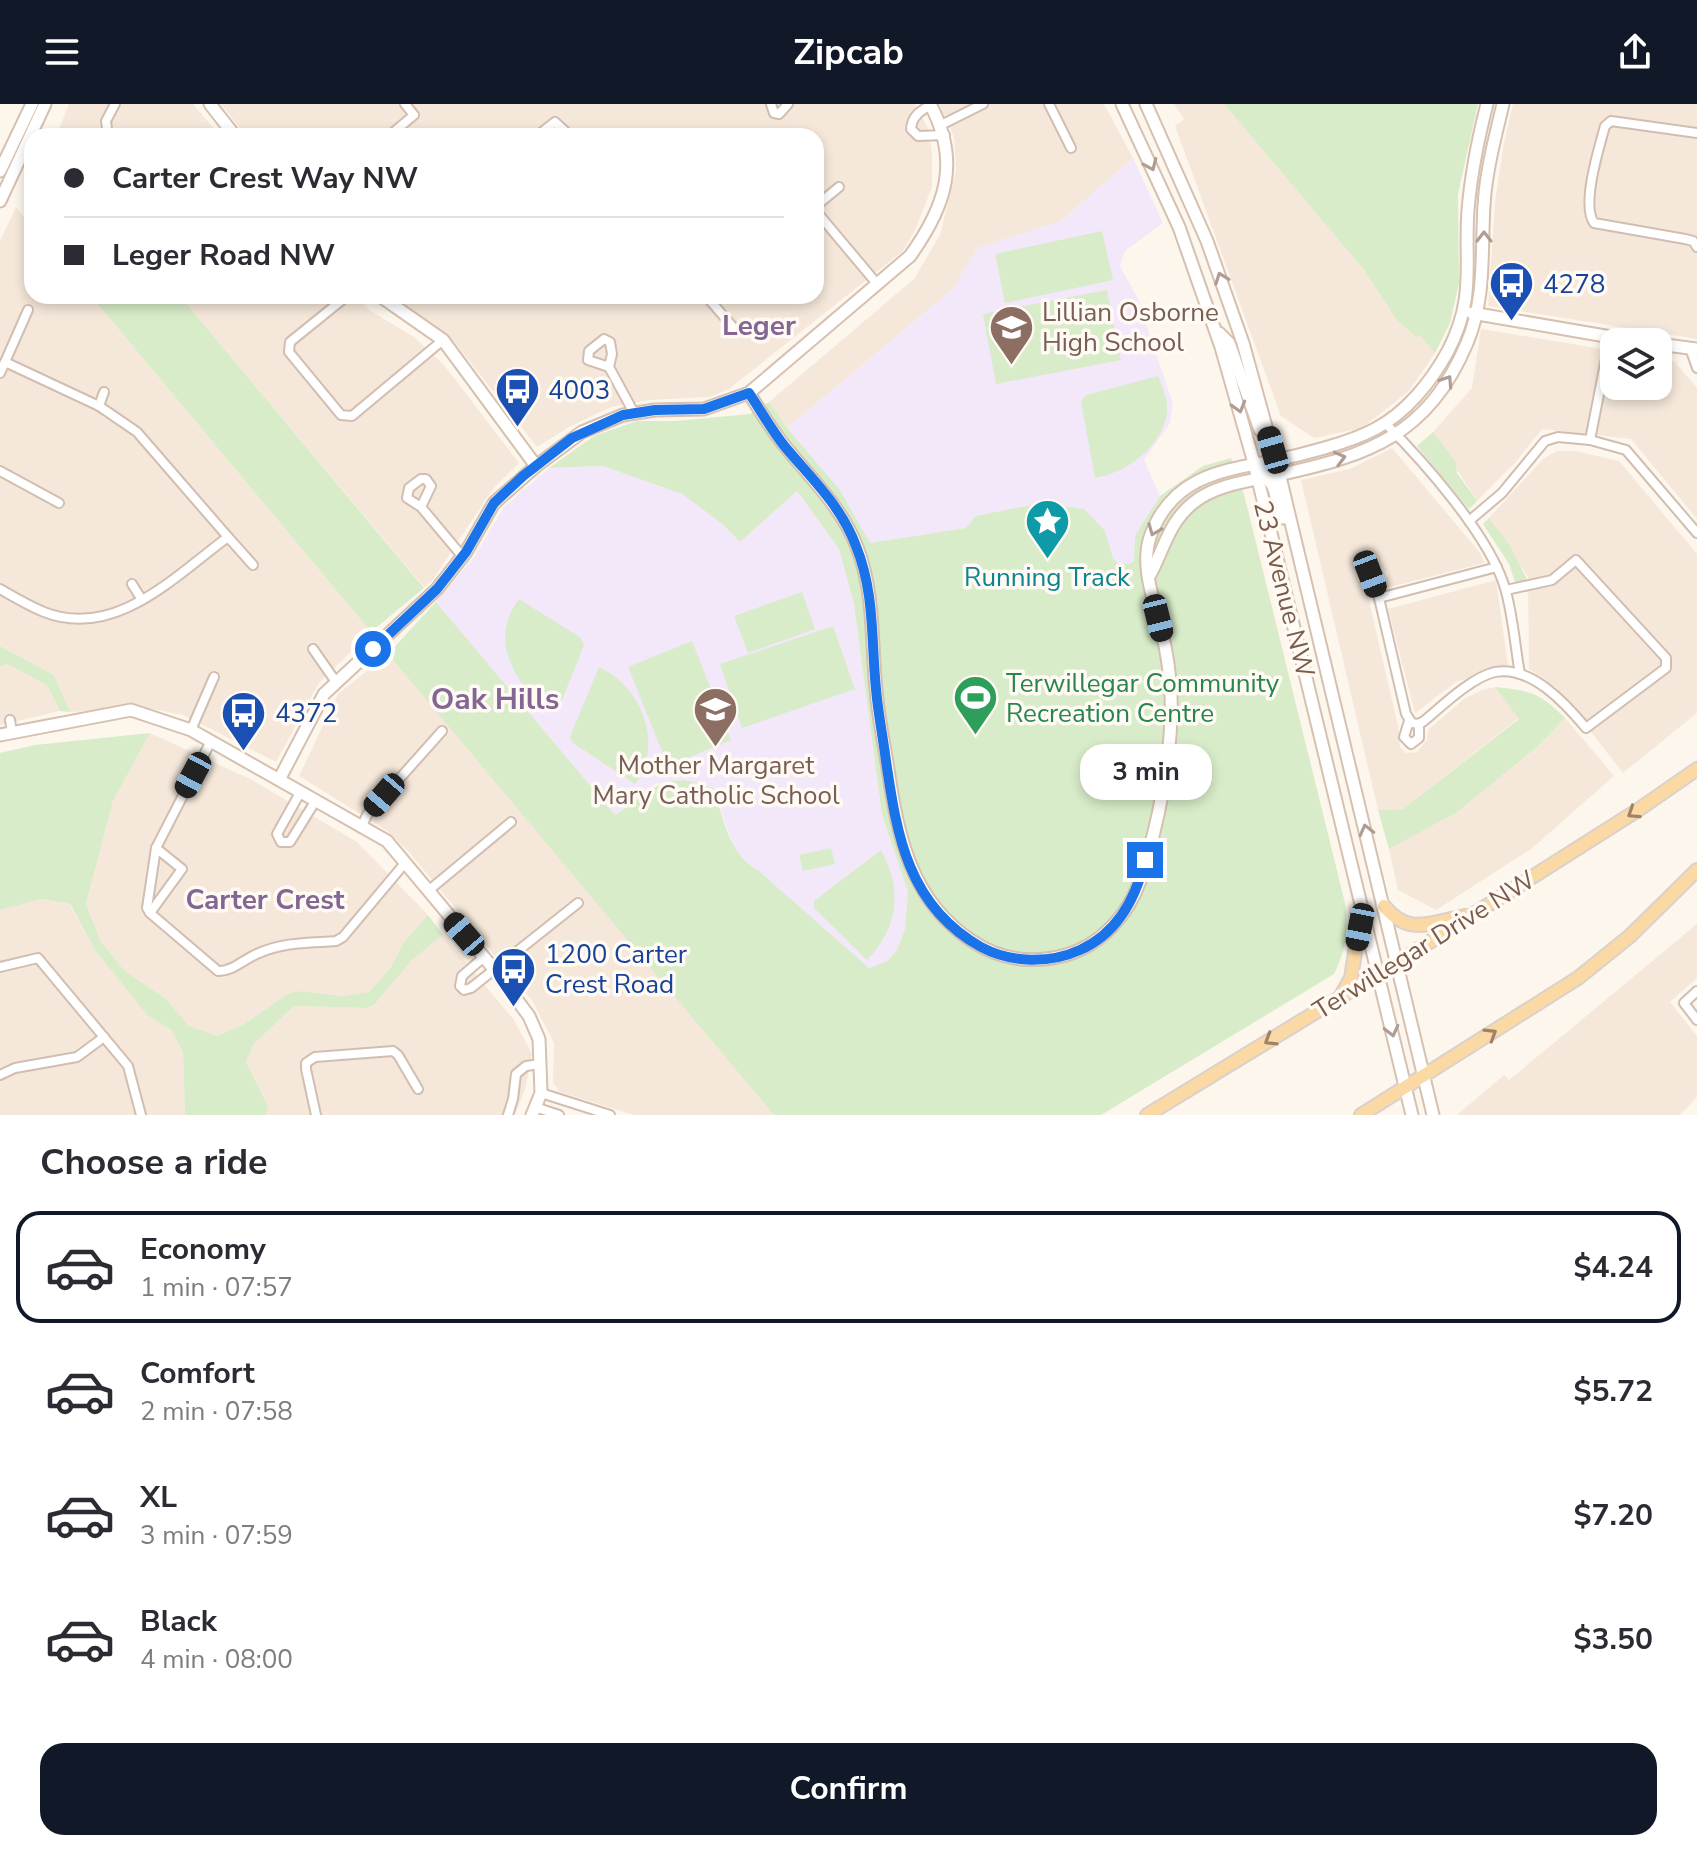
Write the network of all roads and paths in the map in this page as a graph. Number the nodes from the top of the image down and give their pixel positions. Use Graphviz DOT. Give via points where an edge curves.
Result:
graph roads {
  1 [pos="32,104"];
  2 [pos="45,104"];
  3 [pos="115,104"];
  4 [pos="210,104"];
  5 [pos="405,104"];
  6 [pos="771,104"];
  7 [pos="788,104"];
  8 [pos="983,104"];
  9 [pos="1049,104"];
  10 [pos="1122,104"];
  11 [pos="1146,104"];
  12 [pos="1487,104"];
  13 [pos="1503,104"];
  14 [pos="930,105"];
  15 [pos="34,128"];
  16 [pos="107,128"];
  17 [pos="229,128"];
  18 [pos="399,128"];
  19 [pos="943,130"];
  20 [pos="1697,133"];
  21 [pos="1071,148"];
  22 [pos="24,149"];
  23 [pos="0,171"];
  24 [pos="839,187"];
  25 [pos="0,201"];
  26 [pos="824,201"];
  27 [pos="824,219"];
  28 [pos="1697,247"];
  29 [pos="878,285"];
  30 [pos="337,304"];
  31 [pos="391,304"];
  32 [pos="714,304"];
  33 [pos="28,310"];
  34 [pos="1463,310"];
  35 [pos="1478,315"];
  36 [pos="733,327"];
  37 [pos="1216,329"];
  38 [pos="1600,336"];
  39 [pos="443,340"];
  40 [pos="1672,346"];
  41 [pos="1694,349"];
  42 [pos="2,359"];
  43 [pos="609,367"];
  44 [pos="1697,368"];
  45 [pos="0,373"];
  46 [pos="1600,389"];
  47 [pos="104,392"];
  48 [pos="749,393"];
  49 [pos="99,406"];
  50 [pos="634,413"];
  51 [pos="1385,423"];
  52 [pos="1397,435"];
  53 [pos="1590,440"];
  54 [pos="1273,460"];
  55 [pos="1254,463"];
  56 [pos="536,466"];
  57 [pos="0,471"];
  58 [pos="1279,475"];
  59 [pos="1262,478"];
  60 [pos="59,503"];
  61 [pos="421,507"];
  62 [pos="1469,521"];
  63 [pos="1697,533"];
  64 [pos="228,537"];
  65 [pos="462,556"];
  66 [pos="253,565"];
  67 [pos="1497,567"];
  68 [pos="1370,574"];
  69 [pos="1150,575"];
  70 [pos="132,584"];
  71 [pos="0,589"];
  72 [pos="1506,590"];
  73 [pos="1379,598"];
  74 [pos="142,600"];
  75 [pos="1314,619"];
  76 [pos="313,649"];
  77 [pos="1520,674"];
  78 [pos="214,677"];
  79 [pos="336,682"];
  80 [pos="10,720"];
  81 [pos="1409,721"];
  82 [pos="1419,724"];
  83 [pos="191,730"];
  84 [pos="442,731"];
  85 [pos="6,734"];
  86 [pos="211,741"];
  87 [pos="1697,769"];
  88 [pos="280,778"];
  89 [pos="301,791"];
  90 [pos="316,800"];
  91 [pos="511,822"];
  92 [pos="362,826"];
  93 [pos="156,848"];
  94 [pos="405,863"];
  95 [pos="1697,870"];
  96 [pos="428,891"];
  97 [pos="578,903"];
  98 [pos="1384,906"];
  99 [pos="1362,909"];
  100 [pos="150,913"];
  101 [pos="1473,914"];
  102 [pos="484,957"];
  103 [pos="1398,962"];
  104 [pos="0,967"];
  105 [pos="493,968"];
  106 [pos="1377,974"];
  107 [pos="1697,991"];
  108 [pos="1336,1000"];
  109 [pos="1697,1020"];
  110 [pos="104,1037"];
  111 [pos="540,1064"];
  112 [pos="0,1075"];
  113 [pos="1425,1076"];
  114 [pos="1406,1088"];
  115 [pos="418,1089"];
  116 [pos="541,1093"];
  117 [pos="534,1111"];
  118 [pos="141,1115"];
  119 [pos="316,1115"];
  120 [pos="508,1115"];
  121 [pos="559,1115"];
  122 [pos="610,1115"];
  123 [pos="1147,1115"];
  124 [pos="1361,1115"];
  125 [pos="1412,1115"];
  126 [pos="1433,1115"];
  1 -- 23 [label="street"];
  2 -- 15 [label="street"];
  3 -- 16 [label="street"];
  4 -- 17 [label="street"];
  5 -- 18 [label="street" via="414,115"];
  6 -- 7 [label="street" via="779,114"];
  8 -- 19 [label="street"];
  9 -- 21 [label="street"];
  10 -- 37 [label="street, 23 Avenue NW, one-way" via="1179,227"];
  54 -- 11 [label="street, 23 Avenue NW, one-way" via="1220,277"];
  12 -- 34 [label="street" via="1470,190 1469,281"];
  35 -- 13 [label="street, one-way" via="1484,203"];
  14 -- 19 [label="street"];
  14 -- 19 [label="street" via="920,111 911,129 918,136"];
  19 -- 29 [label="street" via="947,164 937,213 910,256"];
  20 -- 28 [label="street" via="1611,121 1605,126 1594,171 1589,215 1594,223 1685,239"];
  22 -- 25 [label="street"];
  24 -- 26 [label="street"];
  27 -- 29 [label="street"];
  29 -- 48 [label="street"];
  30 -- 39 [label="street" via="288,347 341,415 352,416"];
  31 -- 39 [label="street"];
  32 -- 36 [label="street"];
  33 -- 42 [label="street"];
  34 -- 35 [label="street"];
  34 -- 51 [label="street" via="1435,372"];
  35 -- 38 [label="street"];
  52 -- 35 [label="street, one-way" via="1447,383"];
  37 -- 54 [label="street" via="1229,343"];
  37 -- 55 [label="street, 23 Avenue NW, one-way"];
  39 -- 56 [label="street"];
  40 -- 41 [label="street"];
  41 -- 44 [label="street"];
  42 -- 45 [label="street"];
  42 -- 49 [label="street"];
  43 -- 50 [label="street"];
  46 -- 53 [label="street"];
  47 -- 49 [label="street"];
  48 -- 50 [label="street" via="704,409"];
  48 -- 69 [label="street" via="837,508 861,559 873,611 876,688 893,807 908,863 941,914 989,951 1030,960 1069,954 1101,937 1131,903 1159,804 1170,741 1166,652"];
  49 -- 64 [label="street" via="137,432"];
  50 -- 56 [label="street" via="582,432"];
  51 -- 52 [label="street"];
  51 -- 54 [label="street" via="1358,438"];
  58 -- 52 [label="street, one-way" via="1366,451"];
  52 -- 62 [label="street"];
  53 -- 62 [label="street" via="1545,441 1502,493"];
  53 -- 63 [label="street" via="1626,450"];
  54 -- 55 [label="street"];
  54 -- 58 [label="street, 23 Avenue NW"];
  55 -- 59 [label="street, 23 Avenue NW"];
  55 -- 69 [label="street, one-way" via="1199,479 1165,507 1147,548"];
  56 -- 65 [label="street" via="494,503"];
  57 -- 60 [label="street"];
  58 -- 59 [label="street"];
  58 -- 75 [label="street, 23 Avenue NW"];
  59 -- 69 [label="street" via="1209,492 1190,505 1172,525"];
  59 -- 75 [label="street" via="1273,486"];
  59 -- 99 [label="street, 23 Avenue NW"];
  61 -- 65 [label="street"];
  62 -- 67 [label="street"];
  64 -- 66 [label="street"];
  64 -- 74 [label="street"];
  65 -- 79 [label="street" via="437,589"];
  67 -- 72 [label="street"];
  67 -- 73 [label="street"];
  68 -- 73 [label="street"];
  70 -- 74 [label="street"];
  71 -- 74 [label="street" via="44,612 82,619 113,616"];
  72 -- 77 [label="street"];
  72 -- 77 [label="street" via="1552,580 1576,560 1666,658 1666,668 1586,728 1556,695"];
  73 -- 81 [label="street"];
  98 -- 75 [label="street, 23 Avenue NW, one-way"];
  76 -- 79 [label="street"];
  77 -- 82 [label="street" via="1495,672 1462,689"];
  78 -- 83 [label="street"];
  79 -- 88 [label="street" via="324,694"];
  80 -- 85 [label="street"];
  81 -- 82 [label="street"];
  81 -- 82 [label="street" via="1404,737 1411,744 1419,738"];
  83 -- 85 [label="street" via="131,710"];
  83 -- 86 [label="street"];
  84 -- 92 [label="street"];
  86 -- 88 [label="street"];
  86 -- 93 [label="street"];
  87 -- 101 [label="main road, Terwillegar Drive NW, one-way"];
  88 -- 89 [label="street"];
  89 -- 90 [label="street"];
  89 -- 90 [label="street" via="277,834 281,842 290,842"];
  90 -- 92 [label="street"];
  91 -- 96 [label="street"];
  92 -- 94 [label="street" via="387,841"];
  93 -- 100 [label="street" via="148,888"];
  93 -- 100 [label="street" via="182,869"];
  94 -- 96 [label="street"];
  94 -- 100 [label="street" via="343,937 276,947 222,972"];
  113 -- 95 [label="main road, one-way" via="1578,978"];
  96 -- 102 [label="street"];
  97 -- 105 [label="street"];
  98 -- 101 [label="main road" via="1407,925"];
  98 -- 103 [label="street, 23 Avenue NW"];
  99 -- 106 [label="street, 23 Avenue NW"];
  99 -- 108 [label="main road" via="1351,978"];
  101 -- 103 [label="main road, Terwillegar Drive NW"];
  102 -- 105 [label="street"];
  102 -- 105 [label="street" via="462,976 460,986 471,988"];
  103 -- 106 [label="main road, Terwillegar Drive NW"];
  103 -- 113 [label="street, 23 Avenue NW"];
  104 -- 110 [label="street" via="38,958"];
  105 -- 111 [label="street" via="529,1016 539,1039"];
  106 -- 108 [label="main road, Terwillegar Drive NW"];
  106 -- 114 [label="street, 23 Avenue NW, one-way"];
  107 -- 109 [label="street" via="1684,1003"];
  108 -- 123 [label="main road, Terwillegar Drive NW, one-way"];
  110 -- 112 [label="street" via="77,1057"];
  110 -- 118 [label="street" via="128,1066"];
  111 -- 116 [label="street"];
  111 -- 120 [label="street" via="516,1074"];
  113 -- 114 [label="main road"];
  113 -- 126 [label="street, 23 Avenue NW"];
  114 -- 124 [label="main road"];
  114 -- 125 [label="street, 23 Avenue NW"];
  115 -- 119 [label="street" via="393,1051 315,1057 306,1069"];
  116 -- 117 [label="street"];
  116 -- 122 [label="street"];
  117 -- 121 [label="street"];
}
